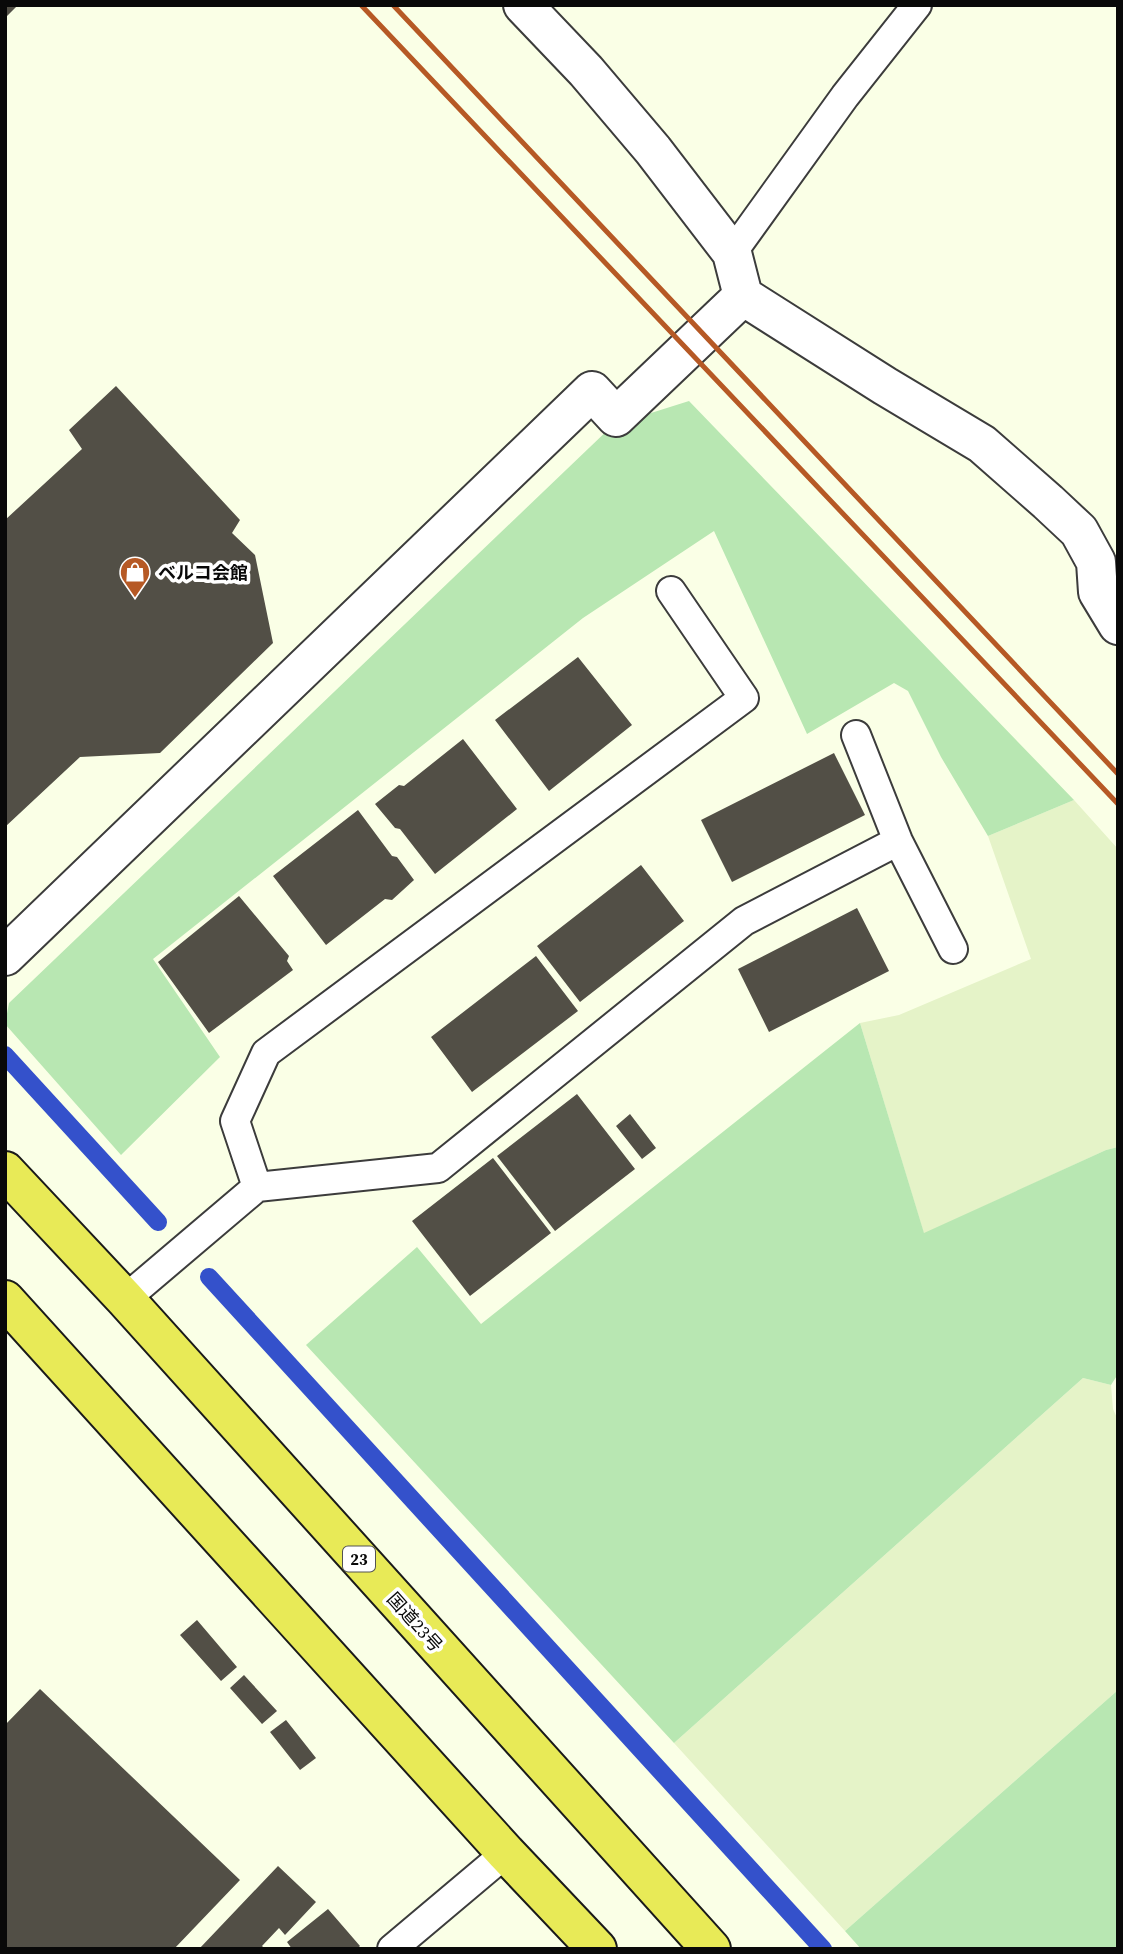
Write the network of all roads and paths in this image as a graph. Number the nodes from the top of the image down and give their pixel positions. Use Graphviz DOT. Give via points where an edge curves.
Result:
graph roads {
  1 [pos="523,5"];
  2 [pos="917,5"];
  3 [pos="732,253"];
  4 [pos="743,296"];
  5 [pos="671,591"];
  6 [pos="1118,625"];
  7 [pos="856,735"];
  8 [pos="898,841"];
  9 [pos="953,949"];
  10 [pos="5,956"];
  11 [pos="5,1171"];
  12 [pos="257,1187"];
  13 [pos="125,1299"];
  14 [pos="5,1300"];
  15 [pos="506,1853"];
  16 [pos="393,1949"];
  17 [pos="597,1949"];
  18 [pos="712,1949"];
  1 -- 3 [label="street" via="653,150"];
  2 -- 3 [label="lane"];
  3 -- 4 [label="street"];
  4 -- 6 [label="street" via="982,444 1079,531 1096,562 1098,592"];
  4 -- 10 [label="street" via="616,416 592,391"];
  5 -- 12 [label="lane" via="744,698 266,1053 235,1121"];
  7 -- 8 [label="lane"];
  8 -- 9 [label="lane"];
  8 -- 12 [label="lane" via="744,921 438,1168"];
  11 -- 13 [label="highway, 国道23号 / 23"];
  12 -- 13 [label="lane"];
  13 -- 18 [label="highway, 国道23号 / 23"];
  14 -- 15 [label="highway"];
  15 -- 16 [label="lane"];
  15 -- 17 [label="highway"];
}
